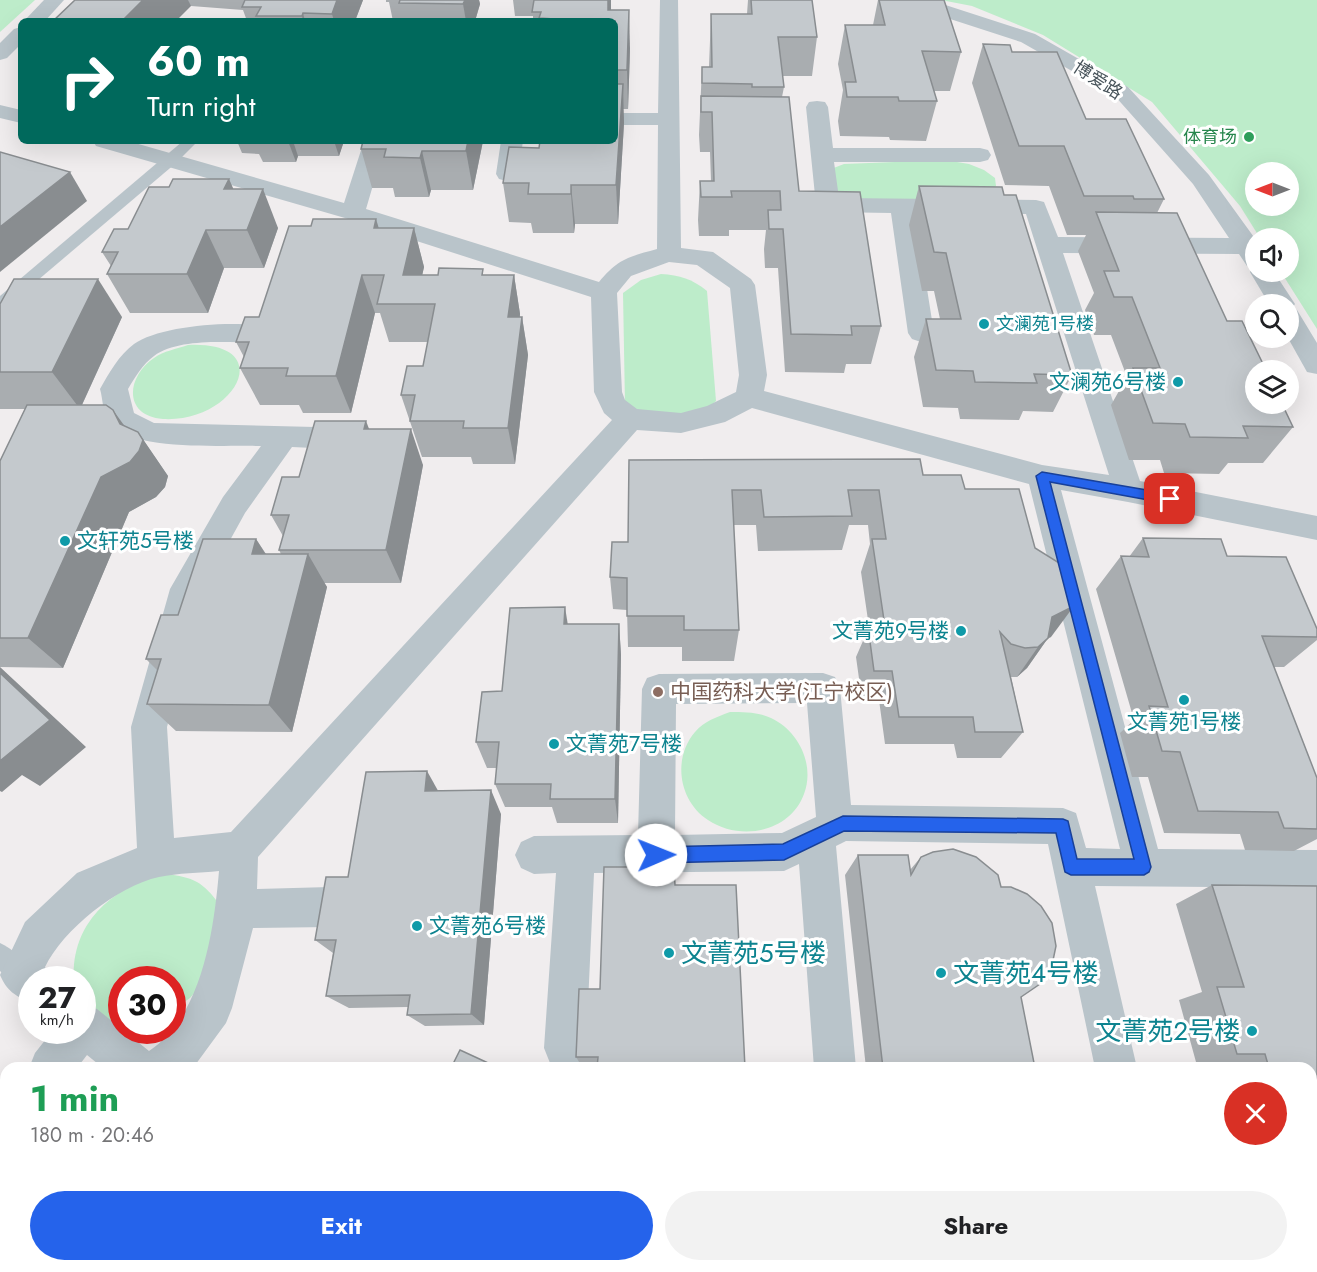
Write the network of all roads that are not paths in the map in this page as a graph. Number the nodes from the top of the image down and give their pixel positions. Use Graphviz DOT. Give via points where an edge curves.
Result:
graph roads {
  1 [pos="55,0"];
  2 [pos="669,0"];
  3 [pos="911,0"];
  4 [pos="37,18"];
  5 [pos="18,36"];
  6 [pos="0,54"];
  7 [pos="817,107"];
  8 [pos="0,111"];
  9 [pos="18,116"];
  10 [pos="618,119"];
  11 [pos="668,119"];
  12 [pos="115,144"];
  13 [pos="188,144"];
  14 [pos="374,144"];
  15 [pos="512,144"];
  16 [pos="824,155"];
  17 [pos="980,155"];
  18 [pos="171,160"];
  19 [pos="507,174"];
  20 [pos="902,206"];
  21 [pos="353,213"];
  22 [pos="1245,243"];
  23 [pos="1049,245"];
  24 [pos="1245,253"];
  25 [pos="669,254"];
  26 [pos="604,292"];
  27 [pos="0,304"];
  28 [pos="921,333"];
  29 [pos="262,334"];
  30 [pos="1299,335"];
  31 [pos="1317,365"];
  32 [pos="749,397"];
  33 [pos="630,419"];
  34 [pos="150,433"];
  35 [pos="94,434"];
  36 [pos="284,436"];
  37 [pos="387,440"];
  38 [pos="1042,476"];
  39 [pos="1128,490"];
  40 [pos="1317,528"];
  41 [pos="826,832"];
  42 [pos="240,850"];
  43 [pos="534,855"];
  44 [pos="576,855"];
  45 [pos="656,855"];
  46 [pos="156,859"];
  47 [pos="1071,867"];
  48 [pos="1144,867"];
  49 [pos="1317,869"];
  50 [pos="330,907"];
  51 [pos="235,909"];
  52 [pos="17,971"];
  53 [pos="96,1038"];
  54 [pos="69,1044"];
  55 [pos="565,1048"];
  56 [pos="55,1062"];
  57 [pos="128,1062"];
  58 [pos="168,1062"];
  59 [pos="835,1062"];
  60 [pos="1115,1062"];
  1 -- 4 [label="street"];
  2 -- 11 [label="street"];
  3 -- 22 [label="street, 博爱路" via="1029,38 1120,91 1201,180"];
  5 -- 6 [label="street"];
  7 -- 16 [label="street"];
  8 -- 9 [label="street"];
  10 -- 11 [label="street"];
  11 -- 25 [label="street"];
  12 -- 18 [label="street"];
  13 -- 18 [label="lane"];
  14 -- 21 [label="street"];
  15 -- 19 [label="street"];
  16 -- 17 [label="street"];
  16 -- 20 [label="street" via="828,205"];
  18 -- 21 [label="street"];
  18 -- 27 [label="lane"];
  20 -- 23 [label="street" via="1036,207"];
  20 -- 28 [label="street"];
  21 -- 26 [label="street"];
  23 -- 24 [label="street"];
  23 -- 39 [label="street"];
  25 -- 26 [label="street" via="622,270"];
  25 -- 32 [label="street" via="704,258 742,285 753,375"];
  26 -- 33 [label="street" via="609,392 614,406"];
  29 -- 34 [label="street" via="181,337 150,346 129,365 114,389 121,419"];
  30 -- 31 [label="street"];
  32 -- 33 [label="street" via="715,415 681,423"];
  32 -- 38 [label="street"];
  33 -- 42 [label="street"];
  34 -- 35 [label="street"];
  34 -- 36 [label="street"];
  36 -- 37 [label="street"];
  36 -- 46 [label="street" via="234,505 186,589 149,727"];
  38 -- 39 [label="street"];
  38 -- 48 [label="street"];
  39 -- 40 [label="street"];
  41 -- 45 [label="street" via="784,852"];
  41 -- 45 [label="street" via="823,688 659,689"];
  41 -- 47 [label="street" via="843,823 1063,826"];
  41 -- 59 [label="street"];
  42 -- 46 [label="street"];
  42 -- 51 [label="street"];
  43 -- 44 [label="street"];
  44 -- 45 [label="street"];
  44 -- 55 [label="street"];
  46 -- 52 [label="street" via="91,887 39,936"];
  47 -- 48 [label="street"];
  47 -- 60 [label="street"];
  48 -- 49 [label="street"];
  50 -- 51 [label="street"];
  51 -- 58 [label="street" via="211,1008"];
  53 -- 57 [label="street"];
  54 -- 56 [label="street"];
}
